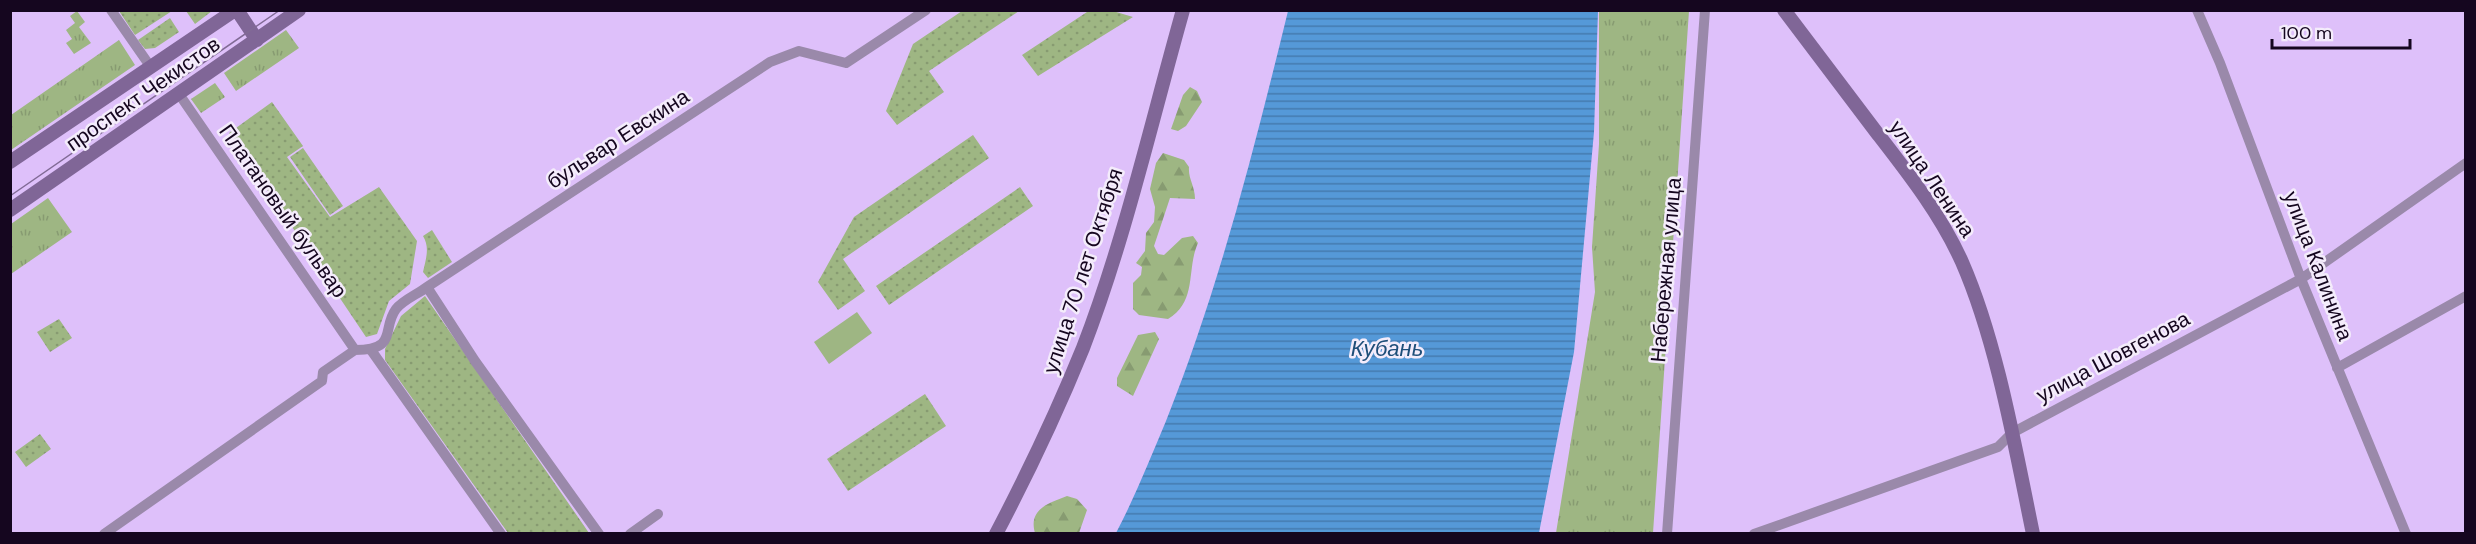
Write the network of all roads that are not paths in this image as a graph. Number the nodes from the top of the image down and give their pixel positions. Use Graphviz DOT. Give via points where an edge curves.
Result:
graph roads {
  1 [pos="111,10"];
  2 [pos="236,10"];
  3 [pos="299,10"];
  4 [pos="926,10"];
  5 [pos="1183,10"];
  6 [pos="1704,10"];
  7 [pos="1784,10"];
  8 [pos="2197,10"];
  9 [pos="257,40"];
  10 [pos="150,66"];
  11 [pos="179,94"];
  12 [pos="10,162"];
  13 [pos="2466,163"];
  14 [pos="10,210"];
  15 [pos="2301,279"];
  16 [pos="427,287"];
  17 [pos="2466,296"];
  18 [pos="355,350"];
  19 [pos="371,350"];
  20 [pos="2337,368"];
  21 [pos="2012,433"];
  22 [pos="658,514"];
  23 [pos="104,534"];
  24 [pos="501,534"];
  25 [pos="599,534"];
  26 [pos="630,534"];
  27 [pos="996,534"];
  28 [pos="1667,534"];
  29 [pos="1754,534"];
  30 [pos="2033,534"];
  31 [pos="2406,534"];
  1 -- 10 [label="street"];
  2 -- 9 [label="main road"];
  2 -- 10 [label="main road, проспект Чекистов"];
  3 -- 9 [label="main road, проспект Чекистов"];
  4 -- 16 [label="street, бульвар Евскина" via="846,63 799,51 770,62"];
  5 -- 27 [label="main road, улица 70 лет Октября" via="1111,265 1083,346 1041,449"];
  6 -- 28 [label="street, Набережная улица"];
  7 -- 21 [label="main road, улица Ленина" via="1937,216 1980,309"];
  8 -- 15 [label="street, улица Калинина"];
  9 -- 11 [label="main road, проспект Чекистов"];
  10 -- 12 [label="main road, проспект Чекистов"];
  11 -- 14 [label="main road, проспект Чекистов"];
  11 -- 18 [label="street, Платановый бульвар"];
  13 -- 15 [label="street, улица Шовгенова"];
  15 -- 20 [label="street, улица Калинина"];
  15 -- 21 [label="street, улица Шовгенова"];
  16 -- 19 [label="street, бульвар Евскина" via="396,309 387,338"];
  16 -- 25 [label="street"];
  17 -- 20 [label="street"];
  18 -- 19 [label="street"];
  18 -- 23 [label="street" via="323,372 322,381"];
  19 -- 24 [label="street"];
  20 -- 31 [label="street, улица Калинина"];
  21 -- 29 [label="street, улица Шовгенова" via="1998,447"];
  21 -- 30 [label="main road, улица Ленина"];
  22 -- 26 [label="street"];
}
